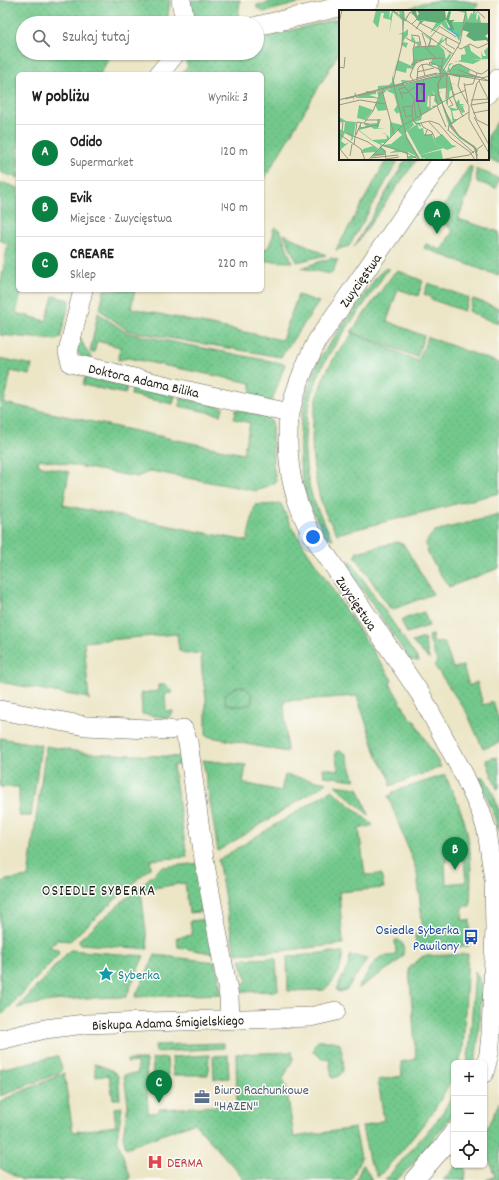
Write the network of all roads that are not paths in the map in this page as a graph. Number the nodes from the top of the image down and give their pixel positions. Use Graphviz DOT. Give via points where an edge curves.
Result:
graph roads {
  1 [pos="182,0"];
  2 [pos="370,0"];
  3 [pos="184,16"];
  4 [pos="264,24"];
  5 [pos="170,60"];
  6 [pos="161,72"];
  7 [pos="499,78"];
  8 [pos="489,93"];
  9 [pos="442,160"];
  10 [pos="83,292"];
  11 [pos="290,413"];
  12 [pos="0,710"];
  13 [pos="497,879"];
  14 [pos="336,1011"];
  15 [pos="230,1019"];
  16 [pos="0,1040"];
  17 [pos="487,1062"];
  18 [pos="451,1136"];
  19 [pos="414,1180"];
  1 -- 3 [label="street"];
  2 -- 4 [label="street"];
  5 -- 6 [label="street"];
  7 -- 8 [label="street"];
  9 -- 11 [label="street, Zwycięstwa" via="317,341 304,366"];
  10 -- 11 [label="street, Doktora Adama Bilika" via="68,352 72,363"];
  11 -- 13 [label="street, Zwycięstwa" via="288,458 293,491 301,514 326,558 421,695 464,775 481,812"];
  12 -- 15 [label="street" via="86,726 176,730 188,742 204,859 229,997"];
  13 -- 17 [label="street, Zwycięstwa" via="491,1034"];
  14 -- 15 [label="street, Biskupa Adama Śmigielskiego" via="310,1017"];
  15 -- 16 [label="street, Biskupa Adama Śmigielskiego" via="85,1024 45,1029"];
  18 -- 19 [label="street"];
}
